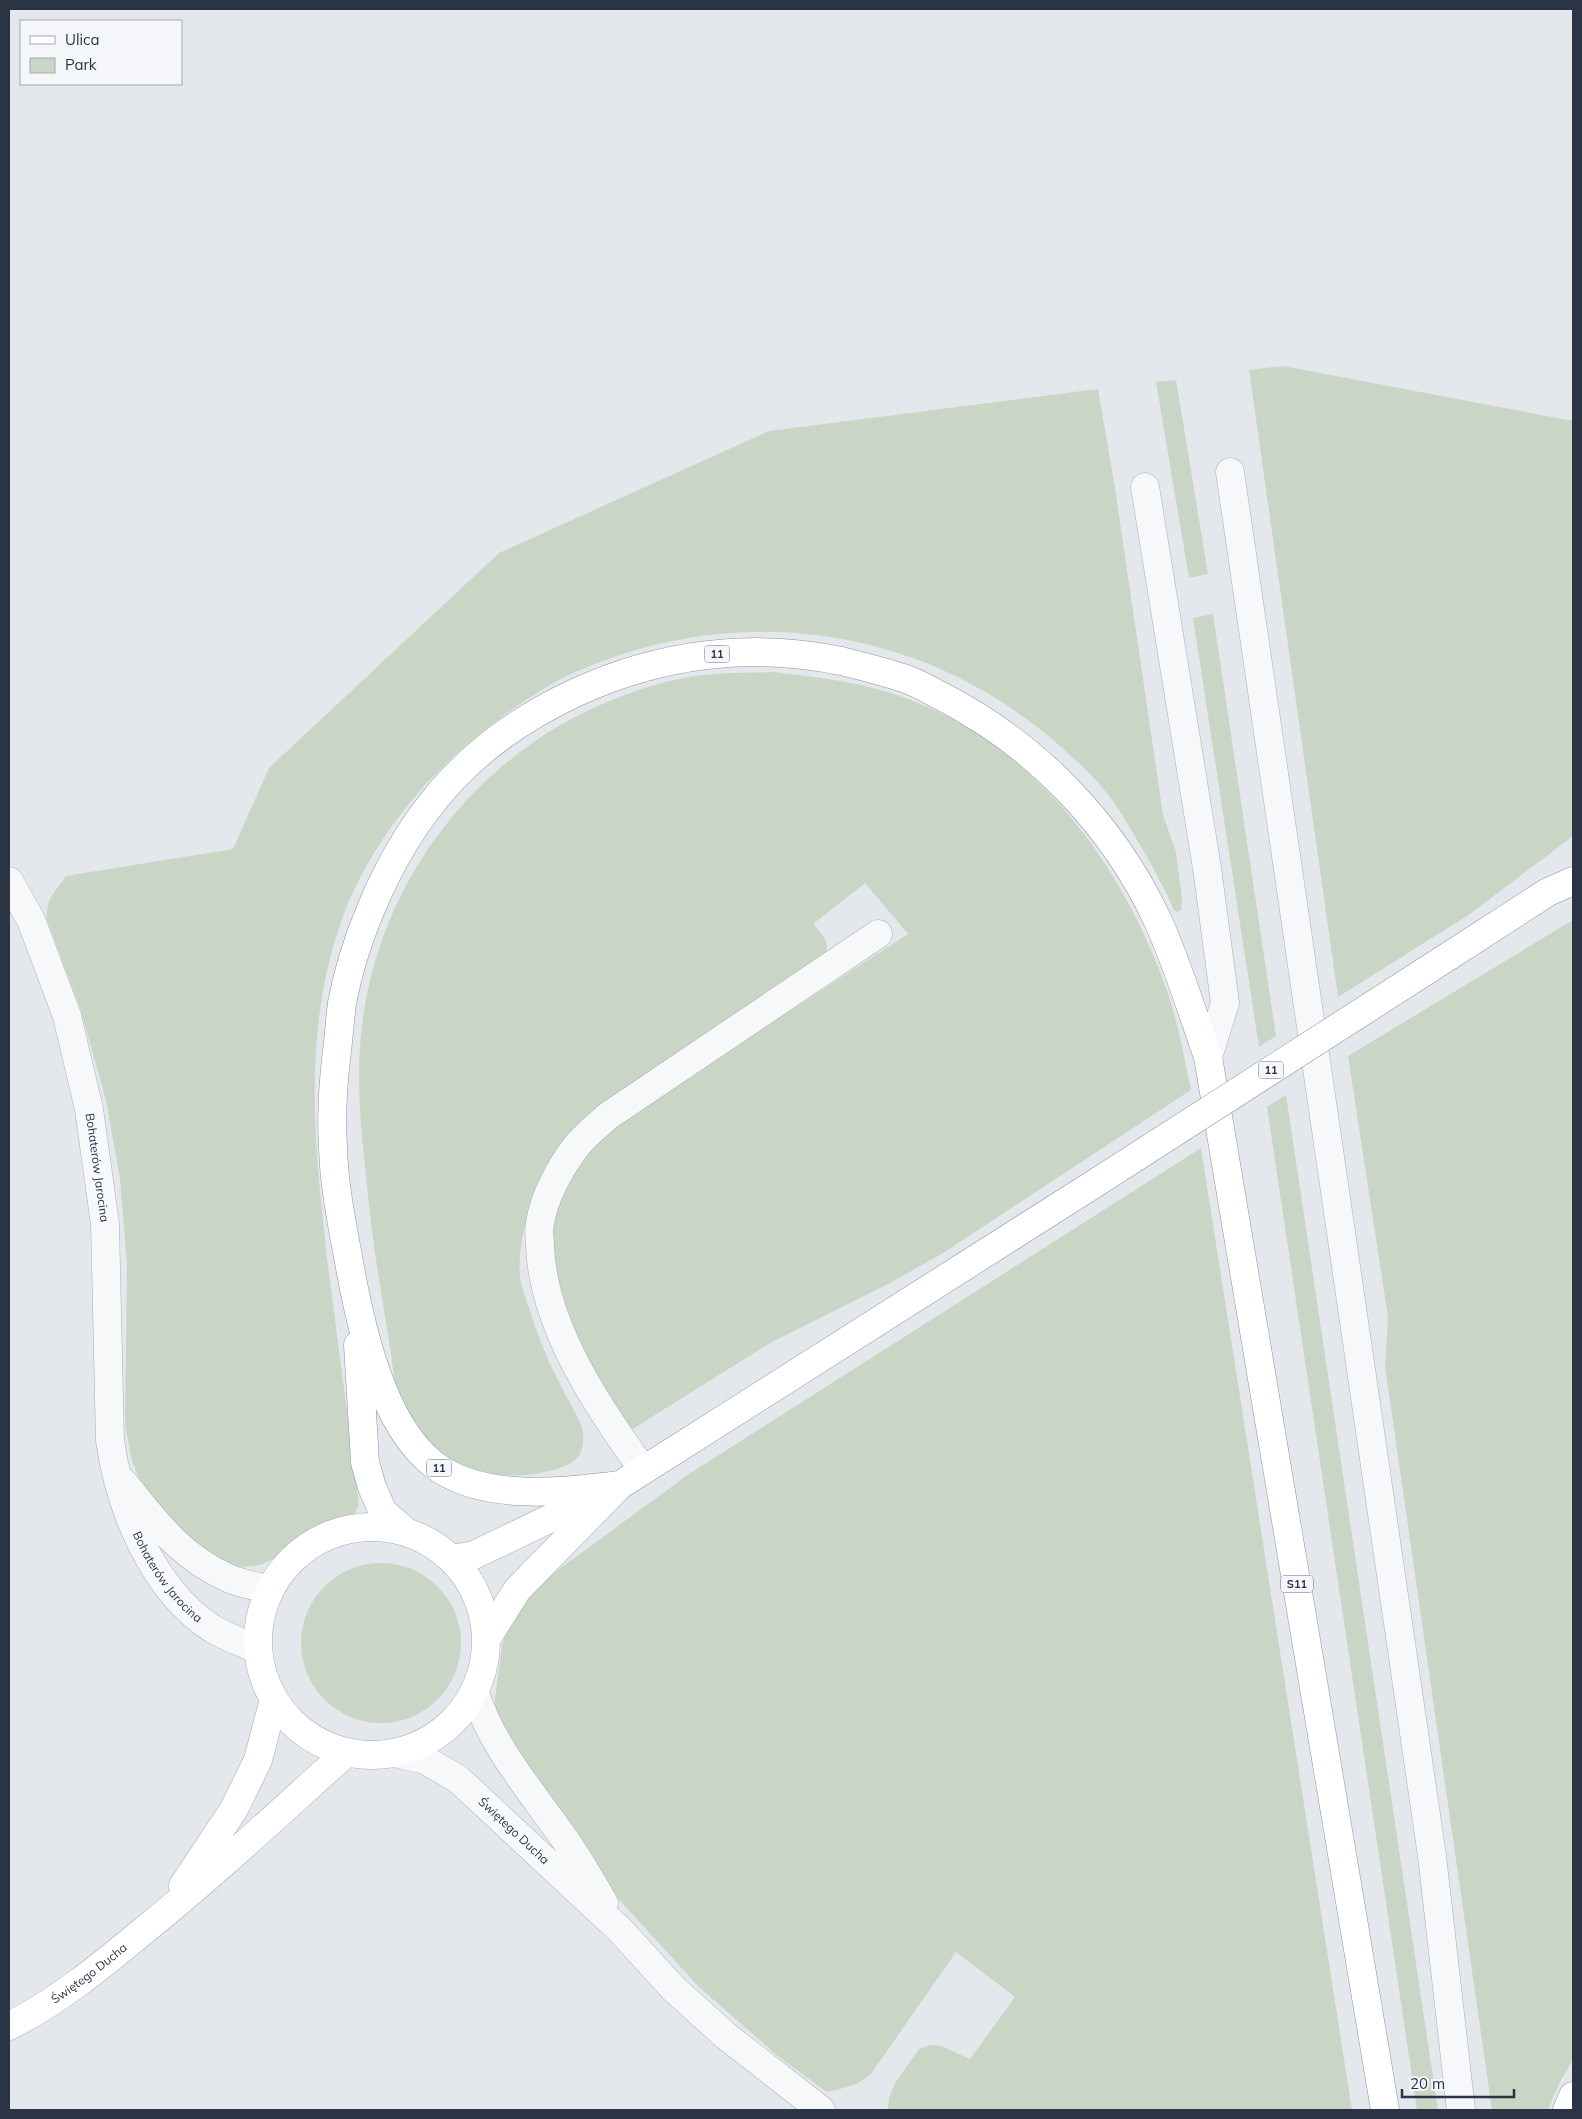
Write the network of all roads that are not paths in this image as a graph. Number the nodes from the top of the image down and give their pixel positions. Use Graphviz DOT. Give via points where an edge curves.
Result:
graph roads {
  1 [pos="1230,472"];
  2 [pos="1145,487"];
  3 [pos="1573,864"];
  4 [pos="9,881"];
  5 [pos="1573,881"];
  6 [pos="1548,892"];
  7 [pos="878,934"];
  8 [pos="1208,1057"];
  9 [pos="357,1307"];
  10 [pos="643,1470"];
  11 [pos="114,1471"];
  12 [pos="620,1485"];
  13 [pos="404,1530"];
  14 [pos="453,1559"];
  15 [pos="270,1589"];
  16 [pos="487,1638"];
  17 [pos="258,1650"];
  18 [pos="474,1693"];
  19 [pos="274,1699"];
  20 [pos="347,1752"];
  21 [pos="395,1753"];
  22 [pos="166,1913"];
  23 [pos="620,1930"];
  24 [pos="9,2026"];
  25 [pos="1573,2096"];
  26 [pos="821,2110"];
  27 [pos="1385,2110"];
  28 [pos="1461,2110"];
  29 [pos="1567,2110"];
  1 -- 28 [label="street" via="1432,1856"];
  2 -- 8 [label="street, S11" via="1207,868 1225,1003"];
  3 -- 6 [label="main road, 11"];
  4 -- 11 [label="street, Bohaterów Jarocina" via="32,920 67,1016 89,1109 105,1224 110,1440"];
  5 -- 6 [label="main road, 11"];
  6 -- 10 [label="main road, 11, bridge"];
  7 -- 10 [label="street" via="608,1116 576,1147 552,1186 540,1224 541,1269 555,1315 575,1363 600,1409"];
  8 -- 9 [label="main road, 11" via="1159,924 1116,847 1073,794 1020,746 969,711 909,680 805,654 740,651 639,669 605,679 549,705 469,761 411,829 384,876 357,942 343,1001 335,1072 332,1145 337,1199"];
  8 -- 27 [label="main road, S11"];
  9 -- 12 [label="main road, 11" via="377,1373 400,1427 433,1464 469,1482 521,1491"];
  9 -- 13 [label="main road, 11" via="365,1462 383,1512"];
  10 -- 12 [label="main road, 11"];
  11 -- 15 [label="street, Bohaterów Jarocina" via="173,1542 195,1561 230,1579"];
  11 -- 17 [label="street, Bohaterów Jarocina" via="127,1514 164,1581 213,1629"];
  12 -- 14 [label="main road" via="474,1555"];
  12 -- 16 [label="main road" via="517,1590"];
  13 -- 14 [label="main road" via="430,1542"];
  13 -- 15 [label="main road" via="373,1526 357,1528 342,1530 312,1542 288,1563"];
  14 -- 16 [label="main road" via="470,1582 483,1609"];
  15 -- 17 [label="main road" via="262,1608"];
  16 -- 18 [label="main road" via="486,1657"];
  17 -- 19 [label="main road" via="263,1676"];
  18 -- 21 [label="main road" via="442,1732 420,1745"];
  18 -- 23 [label="street, Świętego Ducha" via="494,1739 571,1848"];
  19 -- 20 [label="main road" via="293,1724 318,1742"];
  19 -- 22 [label="main road, Świętego Ducha" via="258,1760 234,1809"];
  20 -- 21 [label="main road" via="363,1755"];
  20 -- 22 [label="main road, Świętego Ducha"];
  21 -- 23 [label="street, Świętego Ducha" via="425,1760 458,1779"];
  22 -- 24 [label="main road, Świętego Ducha" via="85,1978"];
  23 -- 26 [label="street, Świętego Ducha" via="674,1990 719,2030"];
  25 -- 29 [label="main road"];
}
